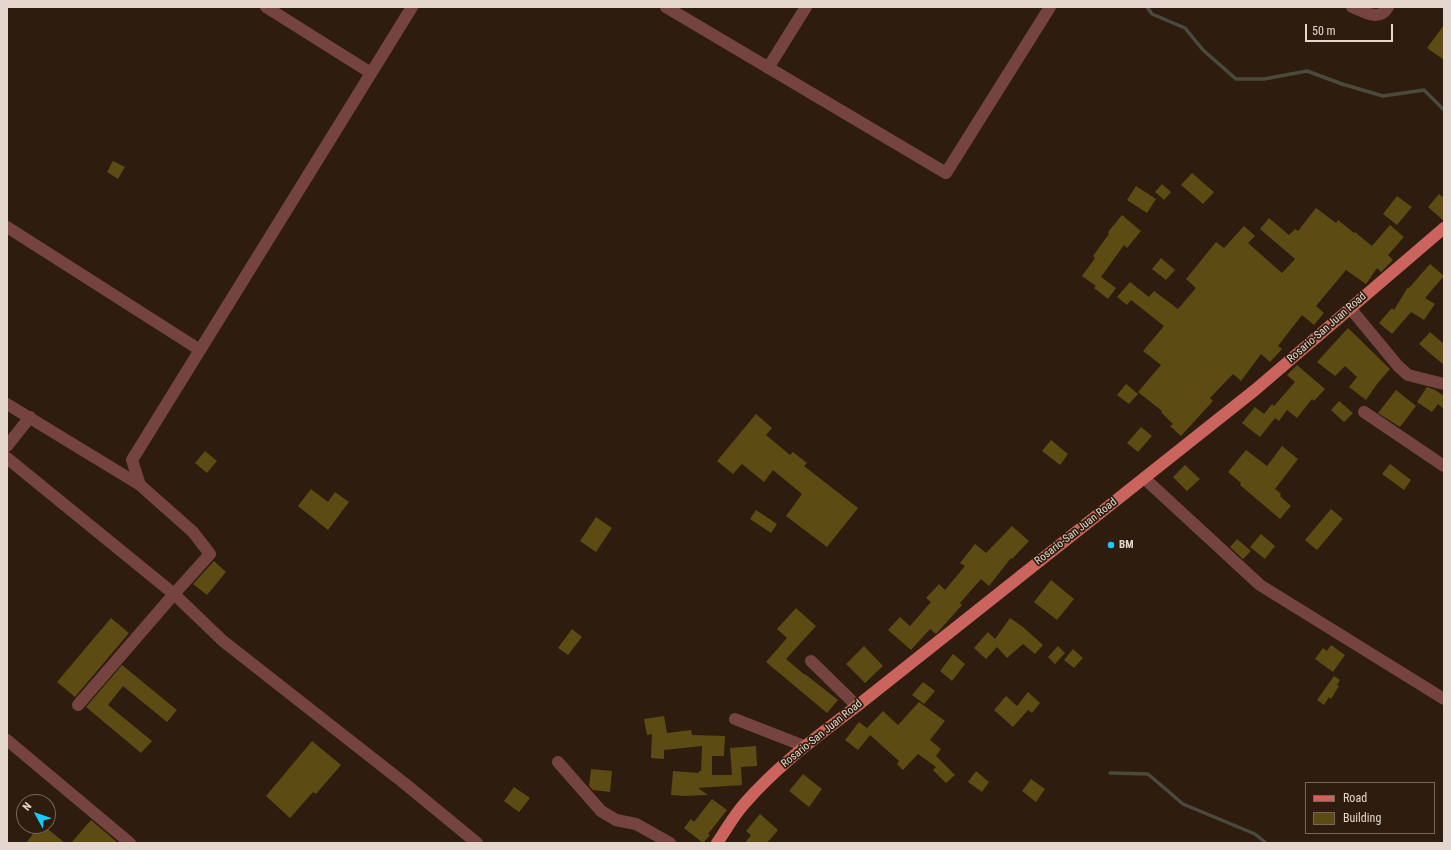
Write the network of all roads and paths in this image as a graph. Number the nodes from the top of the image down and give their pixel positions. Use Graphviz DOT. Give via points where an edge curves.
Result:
graph roads {
  1 [pos="266,7"];
  2 [pos="412,7"];
  3 [pos="666,7"];
  4 [pos="806,7"];
  5 [pos="1050,7"];
  6 [pos="1352,7"];
  7 [pos="1388,7"];
  8 [pos="768,68"];
  9 [pos="372,73"];
  10 [pos="7,227"];
  11 [pos="1444,228"];
  12 [pos="1350,308"];
  13 [pos="200,350"];
  14 [pos="1444,384"];
  15 [pos="7,404"];
  16 [pos="1364,412"];
  17 [pos="30,417"];
  18 [pos="7,446"];
  19 [pos="7,458"];
  20 [pos="132,460"];
  21 [pos="1444,466"];
  22 [pos="116,470"];
  23 [pos="1144,478"];
  24 [pos="140,484"];
  25 [pos="174,594"];
  26 [pos="811,661"];
  27 [pos="1444,699"];
  28 [pos="78,705"];
  29 [pos="857,706"];
  30 [pos="735,719"];
  31 [pos="7,740"];
  32 [pos="804,746"];
  33 [pos="558,762"];
  34 [pos="130,843"];
  35 [pos="477,843"];
  36 [pos="670,843"];
  37 [pos="717,843"];
  1 -- 9 [label="street"];
  2 -- 9 [label="street"];
  3 -- 8 [label="street"];
  4 -- 8 [label="street"];
  5 -- 8 [label="street" via="946,173"];
  6 -- 7 [label="street" via="1375,15 1384,13"];
  9 -- 13 [label="street"];
  10 -- 13 [label="street"];
  11 -- 12 [label="main road, Rosario-San Juan Road"];
  12 -- 14 [label="street" via="1408,375"];
  12 -- 23 [label="main road, Rosario-San Juan Road" via="1255,390"];
  13 -- 20 [label="street"];
  15 -- 17 [label="street"];
  16 -- 21 [label="street"];
  17 -- 18 [label="street"];
  17 -- 22 [label="street"];
  19 -- 25 [label="street"];
  20 -- 22 [label="street"];
  20 -- 24 [label="street"];
  22 -- 24 [label="street"];
  23 -- 27 [label="street" via="1260,585"];
  23 -- 29 [label="main road, Rosario-San Juan Road"];
  24 -- 25 [label="street" via="193,532 210,554"];
  25 -- 28 [label="street"];
  25 -- 35 [label="street" via="223,642"];
  26 -- 29 [label="street"];
  29 -- 32 [label="main road, Rosario-San Juan Road"];
  30 -- 32 [label="street"];
  31 -- 34 [label="street"];
  32 -- 37 [label="main road, Rosario-San Juan Road" via="770,776 744,804"];
  33 -- 36 [label="street" via="601,811 616,820 636,824"];
}
